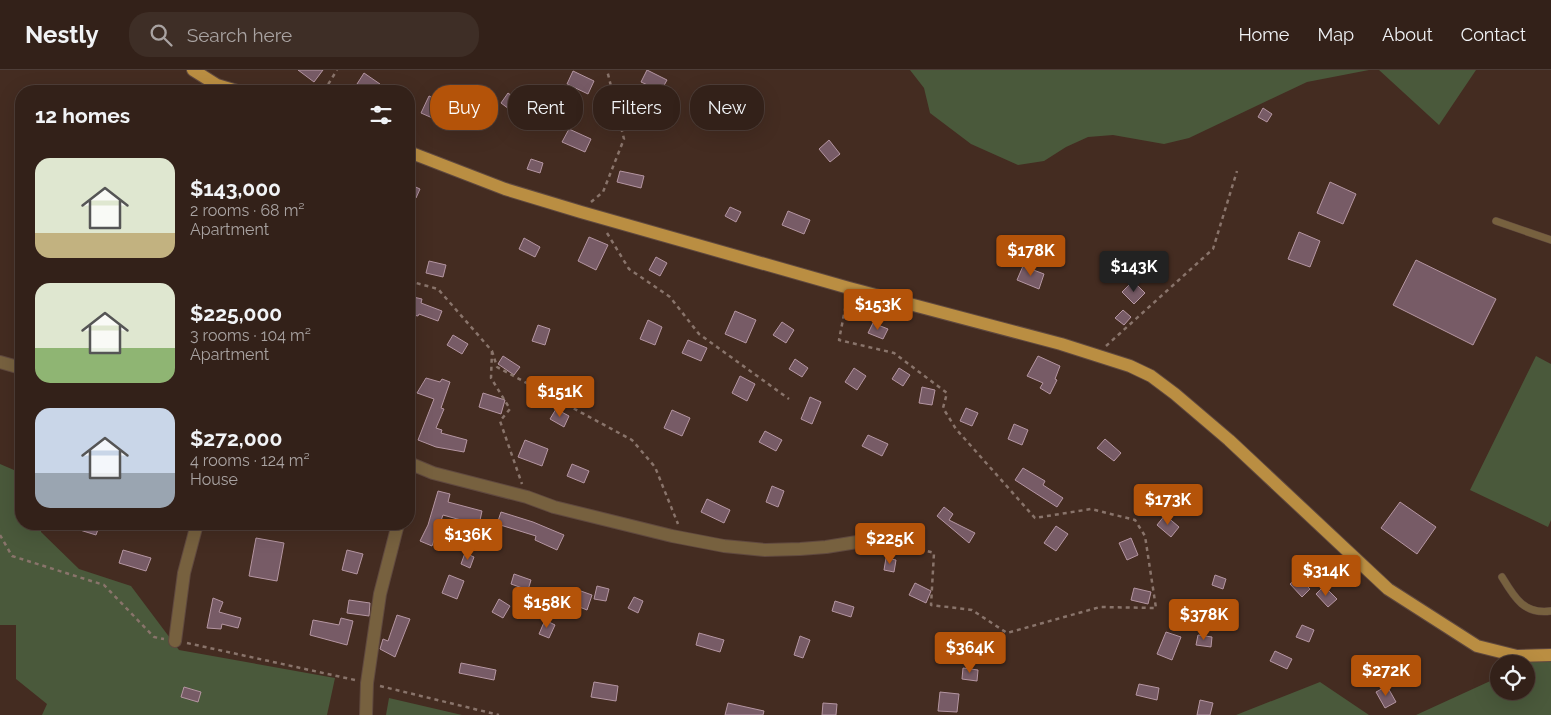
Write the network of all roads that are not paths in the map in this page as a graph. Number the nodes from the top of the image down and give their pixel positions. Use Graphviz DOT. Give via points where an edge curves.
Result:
graph roads {
  1 [pos="193,70"];
  2 [pos="217,85"];
  3 [pos="415,154"];
  4 [pos="1496,221"];
  5 [pos="1551,240"];
  6 [pos="0,362"];
  7 [pos="15,366"];
  8 [pos="415,466"];
  9 [pos="195,530"];
  10 [pos="396,530"];
  11 [pos="882,538"];
  12 [pos="1502,577"];
  13 [pos="1551,611"];
  14 [pos="175,641"];
  15 [pos="1551,655"];
  16 [pos="366,715"];
  1 -- 2 [label="main road"];
  3 -- 15 [label="main road" via="505,189 581,212 964,317 1095,355 1151,376 1229,440 1388,589 1477,646 1517,656"];
  4 -- 5 [label="lane"];
  6 -- 7 [label="street"];
  8 -- 11 [label="street" via="527,497 554,508 724,546 800,549"];
  9 -- 14 [label="street" via="184,573"];
  10 -- 16 [label="street" via="380,594 367,683"];
  12 -- 13 [label="lane" via="1517,601 1541,612"];
}
